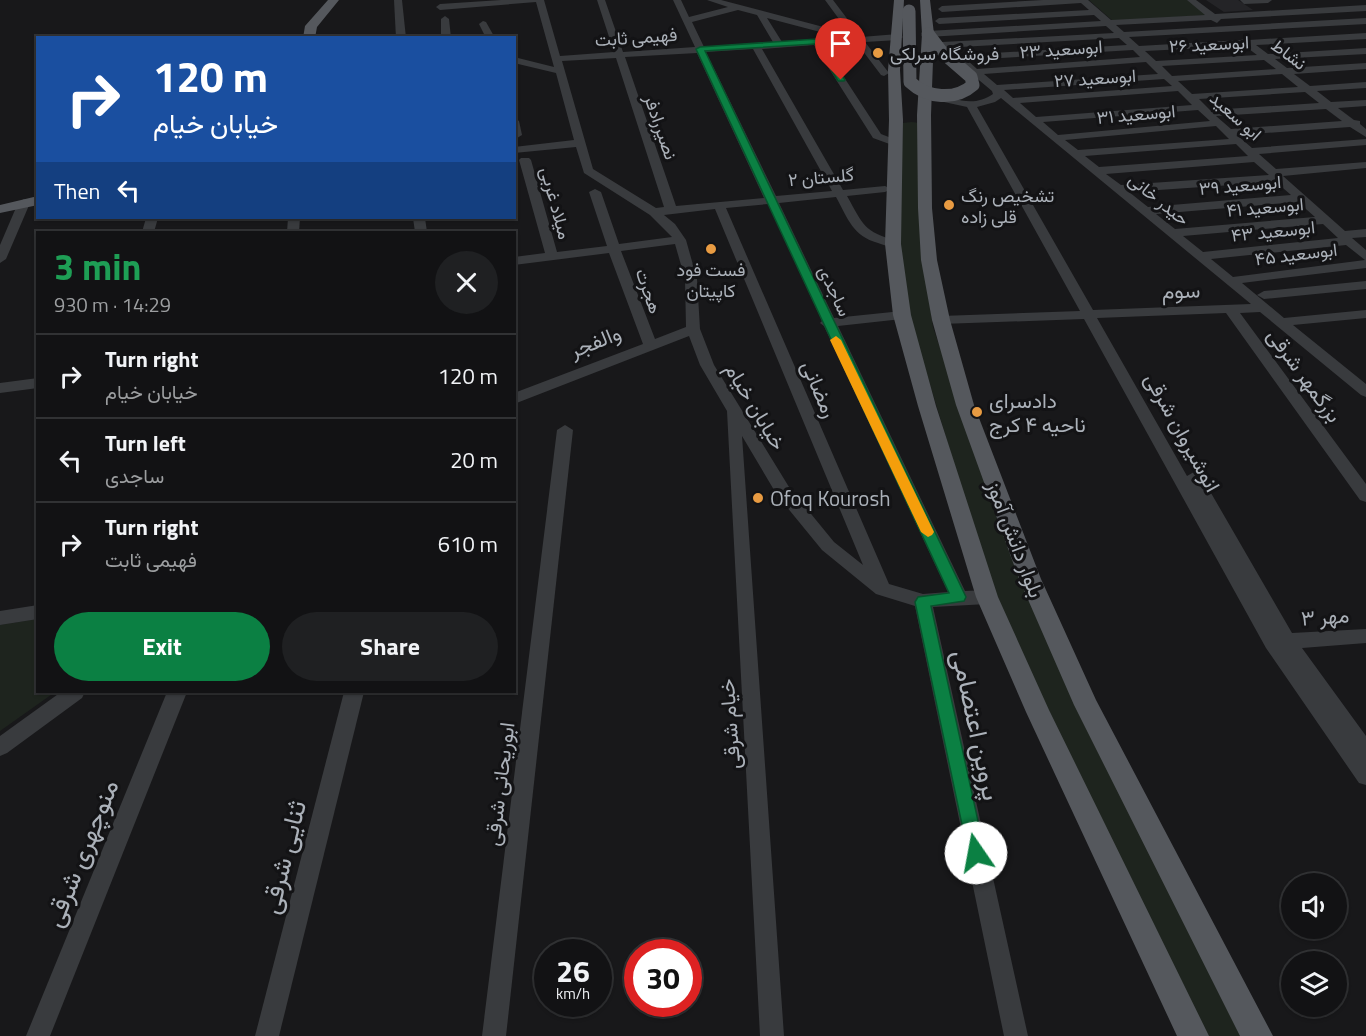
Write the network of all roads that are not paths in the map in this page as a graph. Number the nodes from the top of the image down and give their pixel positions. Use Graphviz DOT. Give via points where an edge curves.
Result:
graph roads {
  1 [pos="325,0"];
  2 [pos="334,0"];
  3 [pos="398,0"];
  4 [pos="538,0"];
  5 [pos="600,0"];
  6 [pos="677,0"];
  7 [pos="711,0"];
  8 [pos="830,0"];
  9 [pos="925,0"];
  10 [pos="1084,0"];
  11 [pos="1191,0"];
  12 [pos="1268,0"];
  13 [pos="1294,0"];
  14 [pos="1243,1"];
  15 [pos="489,2"];
  16 [pos="741,3"];
  17 [pos="905,4"];
  18 [pos="440,7"];
  19 [pos="1366,8"];
  20 [pos="942,9"];
  21 [pos="759,11"];
  22 [pos="1311,11"];
  23 [pos="1096,12"];
  24 [pos="1262,14"];
  25 [pos="492,16"];
  26 [pos="1213,17"];
  27 [pos="445,19"];
  28 [pos="686,20"];
  29 [pos="939,21"];
  30 [pos="1366,21"];
  31 [pos="483,24"];
  32 [pos="1110,24"];
  33 [pos="1329,24"];
  34 [pos="1230,30"];
  35 [pos="928,33"];
  36 [pos="300,36"];
  37 [pos="309,36"];
  38 [pos="400,36"];
  39 [pos="446,36"];
  40 [pos="490,36"];
  41 [pos="898,36"];
  42 [pos="1123,36"];
  43 [pos="1366,36"];
  44 [pos="1349,37"];
  45 [pos="859,39"];
  46 [pos="817,42"];
  47 [pos="1247,43"];
  48 [pos="779,44"];
  49 [pos="756,45"];
  50 [pos="942,45"];
  51 [pos="1136,48"];
  52 [pos="700,49"];
  53 [pos="1366,50"];
  54 [pos="619,55"];
  55 [pos="1266,57"];
  56 [pos="959,58"];
  57 [pos="556,59"];
  58 [pos="516,60"];
  59 [pos="1151,61"];
  60 [pos="1366,66"];
  61 [pos="559,71"];
  62 [pos="975,72"];
  63 [pos="1285,72"];
  64 [pos="884,73"];
  65 [pos="1168,77"];
  66 [pos="927,83"];
  67 [pos="1366,85"];
  68 [pos="1181,88"];
  69 [pos="995,89"];
  70 [pos="1307,89"];
  71 [pos="1191,97"];
  72 [pos="1011,101"];
  73 [pos="1366,103"];
  74 [pos="975,104"];
  75 [pos="1329,106"];
  76 [pos="1205,110"];
  77 [pos="896,120"];
  78 [pos="1034,120"];
  79 [pos="924,122"];
  80 [pos="1219,123"];
  81 [pos="1366,123"];
  82 [pos="1353,124"];
  83 [pos="1229,132"];
  84 [pos="1366,134"];
  85 [pos="516,138"];
  86 [pos="1056,138"];
  87 [pos="578,139"];
  88 [pos="1239,141"];
  89 [pos="1366,142"];
  90 [pos="896,143"];
  91 [pos="516,150"];
  92 [pos="1075,154"];
  93 [pos="1254,155"];
  94 [pos="525,160"];
  95 [pos="1366,165"];
  96 [pos="1096,171"];
  97 [pos="1276,175"];
  98 [pos="885,189"];
  99 [pos="1118,189"];
  100 [pos="36,190"];
  101 [pos="595,192"];
  102 [pos="0,193"];
  103 [pos="839,193"];
  104 [pos="1302,198"];
  105 [pos="771,199"];
  106 [pos="31,202"];
  107 [pos="719,205"];
  108 [pos="0,209"];
  109 [pos="671,210"];
  110 [pos="1145,211"];
  111 [pos="654,212"];
  112 [pos="1326,220"];
  113 [pos="1172,233"];
  114 [pos="1366,233"];
  115 [pos="1346,238"];
  116 [pos="680,240"];
  117 [pos="893,244"];
  118 [pos="615,248"];
  119 [pos="552,256"];
  120 [pos="1200,256"];
  121 [pos="1366,256"];
  122 [pos="0,259"];
  123 [pos="516,261"];
  124 [pos="1366,264"];
  125 [pos="1230,280"];
  126 [pos="1366,285"];
  127 [pos="1264,302"];
  128 [pos="1230,309"];
  129 [pos="1094,314"];
  130 [pos="1366,314"];
  131 [pos="902,315"];
  132 [pos="941,320"];
  133 [pos="1281,322"];
  134 [pos="827,323"];
  135 [pos="693,329"];
  136 [pos="650,345"];
  137 [pos="36,383"];
  138 [pos="0,388"];
  139 [pos="1366,392"];
  140 [pos="516,398"];
  141 [pos="733,409"];
  142 [pos="565,430"];
  143 [pos="1366,496"];
  144 [pos="882,589"];
  145 [pos="959,597"];
  146 [pos="987,597"];
  147 [pos="923,602"];
  148 [pos="36,612"];
  149 [pos="0,618"];
  150 [pos="1366,636"];
  151 [pos="1287,641"];
  152 [pos="74,693"];
  153 [pos="177,693"];
  154 [pos="354,693"];
  155 [pos="0,747"];
  156 [pos="1366,752"];
  157 [pos="1366,776"];
  158 [pos="38,1036"];
  159 [pos="267,1036"];
  160 [pos="494,1036"];
  161 [pos="772,1036"];
  162 [pos="1016,1036"];
  163 [pos="1193,1036"];
  164 [pos="1257,1036"];
  1 -- 36 [label="main road" via="303,25"];
  2 -- 37 [label="main road" via="311,26"];
  3 -- 38 [label="street"];
  4 -- 15 [label="street"];
  4 -- 57 [label="street"];
  5 -- 54 [label="street, نصیررادفر"];
  6 -- 28 [label="street, ساجدی"];
  7 -- 16 [label="street"];
  8 -- 45 [label="street"];
  9 -- 35 [label="main road, بلوار دانش آموز"];
  10 -- 20 [label="street"];
  10 -- 23 [label="street, ابو سعید"];
  11 -- 26 [label="street, نشاط"];
  12 -- 14 [label="street"];
  13 -- 22 [label="street"];
  14 -- 24 [label="street"];
  15 -- 18 [label="street"];
  15 -- 25 [label="street"];
  16 -- 21 [label="street"];
  16 -- 28 [label="street" via="717,14"];
  17 -- 35 [label="main road, bridge" via="910,82 932,94 953,95 970,89 970,77 941,51"];
  17 -- 41 [label="main road, بلوار دانش آموز"];
  19 -- 22 [label="street"];
  21 -- 45 [label="street"];
  21 -- 48 [label="street"];
  22 -- 24 [label="street"];
  22 -- 33 [label="street"];
  23 -- 29 [label="street"];
  23 -- 32 [label="street, ابو سعید"];
  24 -- 26 [label="street"];
  26 -- 32 [label="street"];
  26 -- 34 [label="street, نشاط"];
  27 -- 39 [label="street"];
  28 -- 52 [label="street, ساجدی"];
  30 -- 33 [label="street"];
  31 -- 40 [label="street"];
  32 -- 35 [label="street"];
  32 -- 42 [label="street, ابو سعید"];
  33 -- 34 [label="street"];
  33 -- 44 [label="street"];
  34 -- 42 [label="street"];
  34 -- 47 [label="street, نشاط"];
  35 -- 50 [label="street, حیدر خانی"];
  35 -- 66 [label="main road, بلوار دانش آموز"];
  41 -- 45 [label="street, فهیمی ثابت"];
  41 -- 77 [label="main road, بلوار دانش آموز" via="894,70"];
  42 -- 50 [label="street"];
  42 -- 51 [label="street, ابو سعید"];
  43 -- 44 [label="street"];
  44 -- 47 [label="street"];
  44 -- 53 [label="street"];
  45 -- 46 [label="street, فهیمی ثابت"];
  45 -- 64 [label="street"];
  46 -- 48 [label="street, فهیمی ثابت"];
  46 -- 90 [label="street" via="877,136"];
  47 -- 51 [label="street"];
  47 -- 55 [label="street, نشاط"];
  48 -- 49 [label="street, فهیمی ثابت"];
  49 -- 52 [label="street, فهیمی ثابت"];
  49 -- 103 [label="street"];
  50 -- 56 [label="street, حیدر خانی"];
  51 -- 56 [label="street"];
  51 -- 59 [label="street, ابو سعید"];
  52 -- 54 [label="street, فهیمی ثابت"];
  52 -- 105 [label="street, ساجدی"];
  53 -- 55 [label="street, ابوسعید ۲۶"];
  54 -- 57 [label="street, فهیمی ثابت"];
  54 -- 109 [label="street, نصیررادفر"];
  55 -- 59 [label="street, ابوسعید ۲۶"];
  55 -- 63 [label="street, نشاط"];
  56 -- 62 [label="street, حیدر خانی"];
  57 -- 61 [label="street"];
  58 -- 61 [label="street"];
  59 -- 62 [label="street, ابوسعید ۲۳"];
  59 -- 65 [label="street, ابو سعید"];
  60 -- 63 [label="street"];
  61 -- 87 [label="street"];
  62 -- 69 [label="street, حیدر خانی"];
  63 -- 65 [label="street"];
  63 -- 70 [label="street, نشاط"];
  65 -- 68 [label="street, ابو سعید"];
  65 -- 69 [label="street"];
  66 -- 74 [label="street" via="941,97"];
  66 -- 79 [label="main road, بلوار دانش آموز"];
  67 -- 70 [label="street"];
  68 -- 71 [label="street, ابو سعید"];
  68 -- 72 [label="street, ابوسعید ۲۷"];
  69 -- 72 [label="street, حیدر خانی"];
  69 -- 74 [label="street" via="995,98"];
  70 -- 71 [label="street"];
  70 -- 75 [label="street, نشاط"];
  71 -- 76 [label="street, ابو سعید"];
  72 -- 78 [label="street, حیدر خانی"];
  73 -- 75 [label="street"];
  74 -- 129 [label="street, انوشیروان شرقی"];
  75 -- 76 [label="street"];
  75 -- 82 [label="street, نشاط"];
  76 -- 78 [label="street"];
  76 -- 80 [label="street, ابو سعید"];
  77 -- 79 [label="main road" via="914,116"];
  77 -- 90 [label="main road, بلوار دانش آموز"];
  78 -- 86 [label="street, حیدر خانی"];
  79 -- 132 [label="main road, بلوار دانش آموز" via="929,260"];
  80 -- 83 [label="street, ابو سعید"];
  80 -- 86 [label="street, ابوسعید ۳۱"];
  81 -- 82 [label="street"];
  82 -- 83 [label="street"];
  82 -- 84 [label="street, نشاط"];
  83 -- 88 [label="street, ابو سعید"];
  85 -- 87 [label="street"];
  86 -- 92 [label="street, حیدر خانی"];
  87 -- 91 [label="street"];
  87 -- 111 [label="street, خیابان خیام" via="588,171"];
  88 -- 92 [label="street"];
  88 -- 93 [label="street, ابو سعید"];
  89 -- 93 [label="street"];
  90 -- 117 [label="main road, بلوار دانش آموز"];
  92 -- 96 [label="street, حیدر خانی"];
  93 -- 96 [label="street"];
  93 -- 97 [label="street, ابو سعید"];
  94 -- 119 [label="street, میلاد غربی"];
  95 -- 97 [label="street"];
  96 -- 99 [label="street, حیدر خانی"];
  97 -- 99 [label="street"];
  97 -- 104 [label="street, ابو سعید"];
  98 -- 103 [label="street, گلستان ۲"];
  99 -- 110 [label="street, حیدر خانی"];
  100 -- 102 [label="main road"];
  101 -- 118 [label="street, هجرت"];
  103 -- 105 [label="street, گلستان ۲"];
  103 -- 117 [label="street" via="866,235"];
  104 -- 110 [label="street, ابوسعید ۳۹"];
  104 -- 112 [label="street, ابو سعید"];
  105 -- 107 [label="street, گلستان ۲"];
  105 -- 134 [label="street, ساجدی"];
  106 -- 108 [label="main road"];
  106 -- 122 [label="street"];
  107 -- 109 [label="street, گلستان ۲"];
  107 -- 144 [label="street, رمضانی"];
  109 -- 111 [label="street, گلستان ۲"];
  110 -- 113 [label="street, حیدر خانی"];
  111 -- 116 [label="street, خیابان خیام"];
  112 -- 113 [label="street, ابوسعید ۴۱"];
  112 -- 115 [label="street, ابو سعید"];
  113 -- 120 [label="street, حیدر خانی"];
  114 -- 115 [label="street, ابوسعید ۴۳"];
  115 -- 120 [label="street, ابوسعید ۴۳"];
  115 -- 121 [label="street, ابو سعید"];
  116 -- 118 [label="street"];
  116 -- 135 [label="street, خیابان خیام" via="691,279"];
  117 -- 131 [label="main road, بلوار دانش آموز"];
  118 -- 119 [label="street"];
  118 -- 136 [label="street, هجرت"];
  119 -- 123 [label="street"];
  120 -- 125 [label="street, حیدر خانی"];
  124 -- 125 [label="street, ابوسعید ۴۵"];
  125 -- 127 [label="street, حیدر خانی"];
  126 -- 127 [label="street, سوم"];
  127 -- 128 [label="street, سوم"];
  127 -- 133 [label="street, حیدر خانی"];
  128 -- 129 [label="street, سوم"];
  128 -- 143 [label="street, بزرگمهر شرقی"];
  129 -- 132 [label="street, سوم"];
  129 -- 151 [label="street, انوشیروان شرقی"];
  129 -- 157 [label="street, انوشیروان شرقی" via="1274,643"];
  130 -- 133 [label="street"];
  131 -- 134 [label="street"];
  131 -- 146 [label="main road, بلوار دانش آموز"];
  132 -- 164 [label="main road, بلوار دانش آموز" via="965,405 1030,579 1086,705"];
  133 -- 139 [label="street, حیدر خانی"];
  134 -- 145 [label="street, ساجدی"];
  135 -- 136 [label="street, والفجر"];
  135 -- 141 [label="street, خیابان خیام" via="707,365"];
  136 -- 140 [label="street, والفجر"];
  137 -- 138 [label="street"];
  141 -- 144 [label="street, خیابان خیام" via="783,491 828,546"];
  141 -- 161 [label="street, خیام شرقی"];
  142 -- 160 [label="street, ابوریحانی شرقی"];
  144 -- 147 [label="street, خیابان خیام"];
  145 -- 146 [label="street, خیابان خیام"];
  145 -- 147 [label="street, خیابان خیام"];
  146 -- 163 [label="main road, بلوار دانش آموز"];
  147 -- 162 [label="street, پروین اعتصامی"];
  148 -- 149 [label="street"];
  150 -- 151 [label="street, مهر ۳"];
  151 -- 156 [label="street, انوشیروان شرقی"];
  152 -- 155 [label="street"];
  153 -- 158 [label="street, منوچهری شرقی"];
  154 -- 159 [label="street, ثنایی شرقی"];
}
